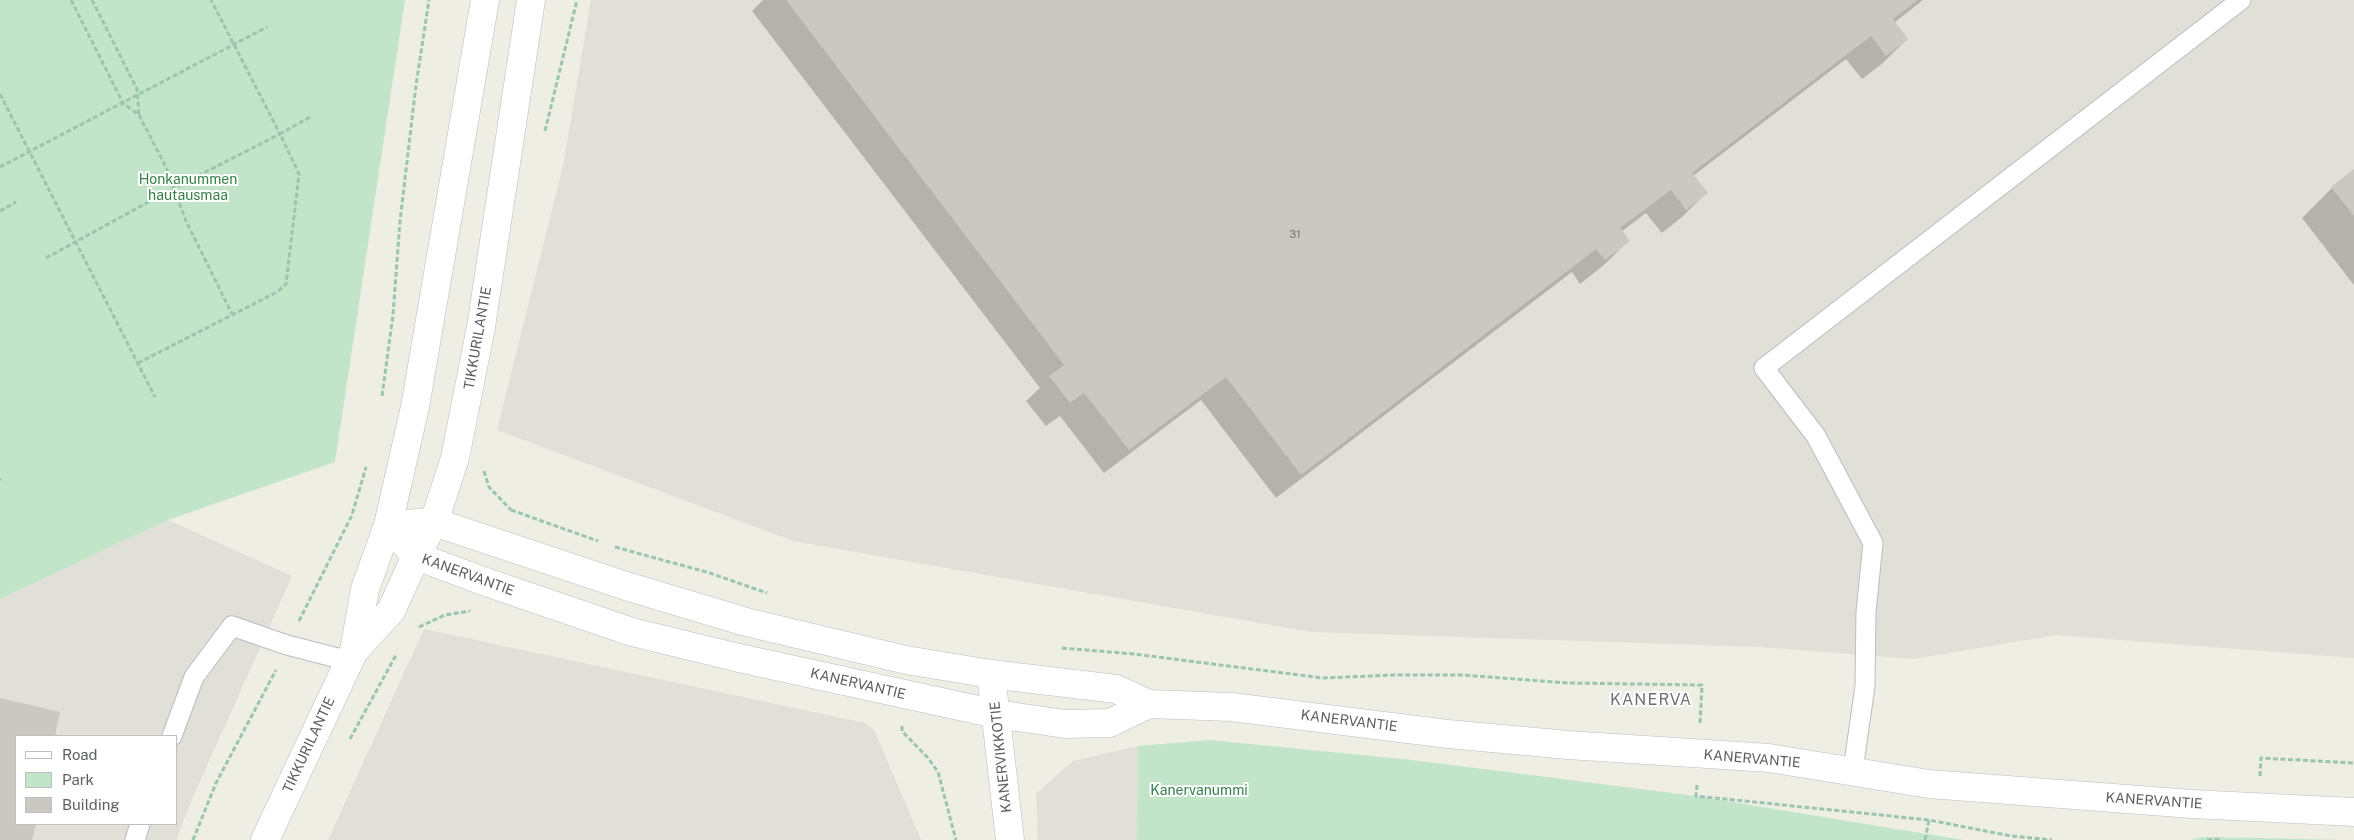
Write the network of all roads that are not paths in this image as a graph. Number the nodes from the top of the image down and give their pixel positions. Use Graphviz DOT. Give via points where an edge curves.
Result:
graph roads {
  1 [pos="485,0"];
  2 [pos="531,0"];
  3 [pos="2240,0"];
  4 [pos="434,522"];
  5 [pos="388,525"];
  6 [pos="416,556"];
  7 [pos="352,656"];
  8 [pos="991,674"];
  9 [pos="1149,704"];
  10 [pos="996,714"];
  11 [pos="172,735"];
  12 [pos="1853,770"];
  13 [pos="2354,812"];
  14 [pos="140,825"];
  15 [pos="135,840"];
  16 [pos="265,840"];
  17 [pos="1010,840"];
  1 -- 5 [label="street, TIKKURILANTIE" via="415,407"];
  2 -- 4 [label="street, TIKKURILANTIE" via="481,327 455,458"];
  3 -- 12 [label="lane" via="1764,368 1816,436 1873,543 1866,612 1865,686"];
  4 -- 5 [label="street, KANERVANTIE"];
  4 -- 6 [label="street, TIKKURILANTIE"];
  4 -- 8 [label="street, KANERVANTIE" via="746,622 906,660"];
  5 -- 6 [label="street, KANERVANTIE"];
  5 -- 7 [label="street, TIKKURILANTIE" via="365,589"];
  6 -- 7 [label="street, TIKKURILANTIE" via="391,611"];
  6 -- 10 [label="street, KANERVANTIE" via="632,632"];
  7 -- 11 [label="lane" via="287,644 232,626 194,676"];
  7 -- 16 [label="street, TIKKURILANTIE"];
  8 -- 9 [label="street, KANERVANTIE" via="1116,689"];
  8 -- 10 [label="street, KANERVIKKOTIE"];
  9 -- 10 [label="street, KANERVANTIE" via="1110,723 1066,724"];
  9 -- 12 [label="street, KANERVANTIE" via="1231,707 1448,734 1770,758"];
  10 -- 17 [label="street, KANERVIKKOTIE"];
  12 -- 13 [label="street, KANERVANTIE" via="1929,784 1985,789"];
  14 -- 15 [label="lane"];
}
